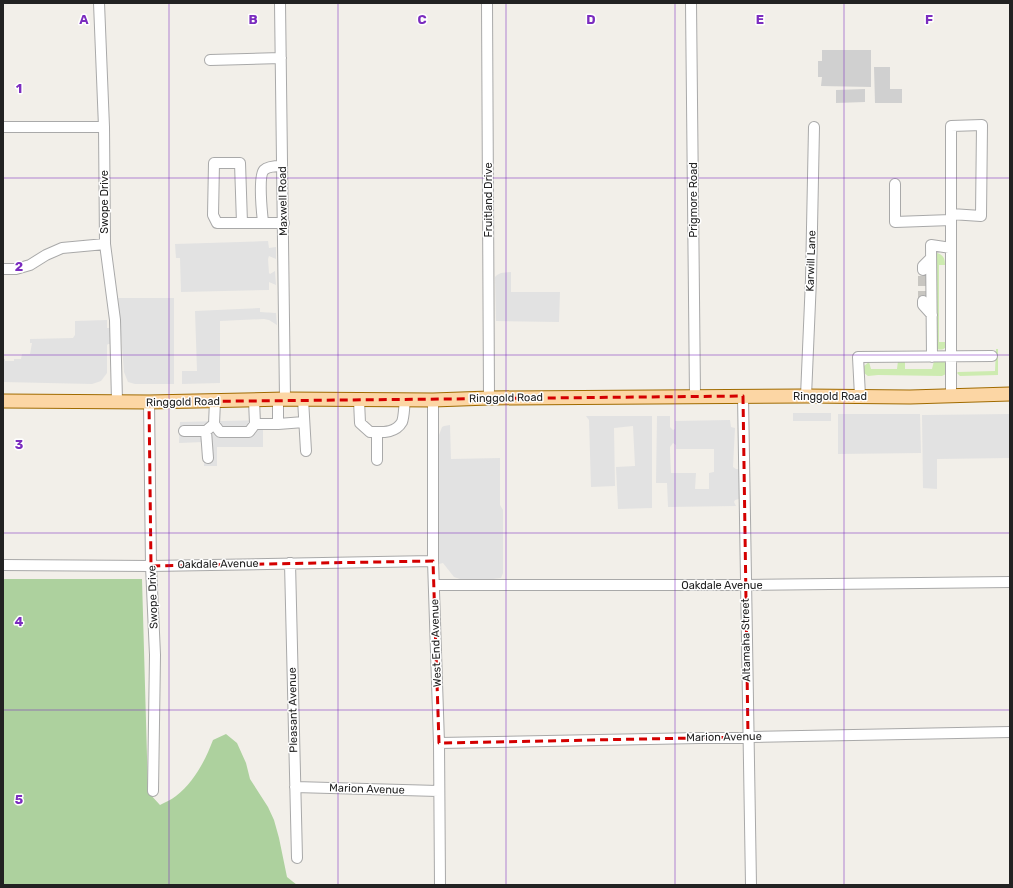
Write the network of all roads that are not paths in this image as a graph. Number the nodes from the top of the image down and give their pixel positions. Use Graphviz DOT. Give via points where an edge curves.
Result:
graph roads {
  1 [pos="99,3"];
  2 [pos="280,3"];
  3 [pos="487,3"];
  4 [pos="691,3"];
  5 [pos="281,58"];
  6 [pos="210,60"];
  7 [pos="3,127"];
  8 [pos="104,127"];
  9 [pos="814,127"];
  10 [pos="282,166"];
  11 [pos="895,184"];
  12 [pos="951,217"];
  13 [pos="263,222"];
  14 [pos="242,223"];
  15 [pos="284,223"];
  16 [pos="104,244"];
  17 [pos="952,248"];
  18 [pos="931,258"];
  19 [pos="3,269"];
  20 [pos="923,270"];
  21 [pos="923,301"];
  22 [pos="932,315"];
  23 [pos="992,356"];
  24 [pos="932,357"];
  25 [pos="952,357"];
  26 [pos="1010,394"];
  27 [pos="695,396"];
  28 [pos="743,396"];
  29 [pos="806,396"];
  30 [pos="860,396"];
  31 [pos="951,396"];
  32 [pos="489,398"];
  33 [pos="282,399"];
  34 [pos="303,399"];
  35 [pos="254,400"];
  36 [pos="359,400"];
  37 [pos="405,400"];
  38 [pos="433,400"];
  39 [pos="3,401"];
  40 [pos="117,401"];
  41 [pos="215,401"];
  42 [pos="149,402"];
  43 [pos="304,422"];
  44 [pos="255,424"];
  45 [pos="278,424"];
  46 [pos="210,427"];
  47 [pos="184,431"];
  48 [pos="377,432"];
  49 [pos="306,451"];
  50 [pos="208,458"];
  51 [pos="377,460"];
  52 [pos="432,561"];
  53 [pos="290,563"];
  54 [pos="3,565"];
  55 [pos="151,566"];
  56 [pos="1010,582"];
  57 [pos="434,585"];
  58 [pos="745,585"];
  59 [pos="1010,732"];
  60 [pos="748,737"];
  61 [pos="439,742"];
  62 [pos="295,787"];
  63 [pos="154,791"];
  64 [pos="438,791"];
  65 [pos="297,858"];
  66 [pos="440,885"];
  67 [pos="750,885"];
  1 -- 8 [label="street, Swope Drive"];
  2 -- 5 [label="street, Maxwell Road"];
  3 -- 32 [label="street, Fruitland Drive"];
  4 -- 27 [label="street, Prigmore Road"];
  5 -- 6 [label="street"];
  5 -- 10 [label="street, Maxwell Road"];
  7 -- 8 [label="street"];
  8 -- 16 [label="street, Swope Drive"];
  9 -- 29 [label="street, Karwill Lane"];
  10 -- 13 [label="street" via="267,168 262,173"];
  10 -- 15 [label="street, Maxwell Road"];
  11 -- 12 [label="street" via="895,222"];
  12 -- 12 [label="street" via="981,216 982,125 951,126"];
  12 -- 17 [label="street"];
  13 -- 14 [label="street"];
  13 -- 15 [label="street"];
  14 -- 14 [label="street" via="217,223 213,215 214,163 240,163"];
  15 -- 33 [label="street, Maxwell Road"];
  16 -- 19 [label="street" via="62,248 30,265"];
  16 -- 40 [label="street, Swope Drive" via="115,320"];
  17 -- 18 [label="street" via="931,245"];
  17 -- 25 [label="street"];
  18 -- 20 [label="street" via="923,266"];
  18 -- 22 [label="street"];
  21 -- 22 [label="street" via="923,305"];
  22 -- 24 [label="street"];
  23 -- 25 [label="street"];
  24 -- 25 [label="street"];
  24 -- 30 [label="street" via="858,356"];
  25 -- 31 [label="street"];
  26 -- 31 [label="main road, Ringgold Road"];
  27 -- 28 [label="main road, Ringgold Road"];
  27 -- 32 [label="main road, Ringgold Road"];
  28 -- 29 [label="main road, Ringgold Road"];
  28 -- 58 [label="street, Altamaha Street"];
  29 -- 30 [label="main road, Ringgold Road"];
  30 -- 31 [label="main road, Ringgold Road"];
  32 -- 38 [label="main road, Ringgold Road"];
  33 -- 34 [label="main road, Ringgold Road"];
  33 -- 35 [label="main road, Ringgold Road"];
  33 -- 45 [label="street, Maxwell Road"];
  34 -- 36 [label="main road, Ringgold Road"];
  34 -- 43 [label="street"];
  35 -- 41 [label="main road, Ringgold Road"];
  35 -- 44 [label="street"];
  36 -- 37 [label="main road, Ringgold Road"];
  36 -- 48 [label="street" via="360,423 370,432"];
  37 -- 38 [label="main road, Ringgold Road"];
  37 -- 48 [label="street" via="402,422 388,432"];
  38 -- 52 [label="street, West End Avenue"];
  39 -- 40 [label="main road, Ringgold Road"];
  40 -- 42 [label="main road, Ringgold Road"];
  41 -- 42 [label="main road, Ringgold Road"];
  41 -- 46 [label="street"];
  42 -- 55 [label="street, Swope Drive"];
  43 -- 45 [label="street"];
  43 -- 49 [label="street"];
  44 -- 45 [label="street"];
  44 -- 46 [label="street" via="249,432 220,432"];
  46 -- 47 [label="street"];
  46 -- 50 [label="street"];
  48 -- 51 [label="street"];
  52 -- 53 [label="street, Oakdale Avenue"];
  52 -- 57 [label="street, West End Avenue"];
  53 -- 55 [label="street, Oakdale Avenue"];
  53 -- 62 [label="street, Pleasant Avenue"];
  54 -- 55 [label="street, Oakdale Avenue"];
  55 -- 63 [label="street, Swope Drive" via="155,655"];
  56 -- 58 [label="street, Oakdale Avenue"];
  57 -- 58 [label="street, Oakdale Avenue"];
  57 -- 61 [label="street, West End Avenue"];
  58 -- 60 [label="street, Altamaha Street"];
  59 -- 60 [label="street, Marion Avenue"];
  60 -- 61 [label="street, Marion Avenue"];
  60 -- 67 [label="street, Altamaha Street"];
  61 -- 64 [label="street, West End Avenue"];
  62 -- 64 [label="street, Marion Avenue"];
  62 -- 65 [label="street, Pleasant Avenue"];
  64 -- 66 [label="street, West End Avenue"];
}
